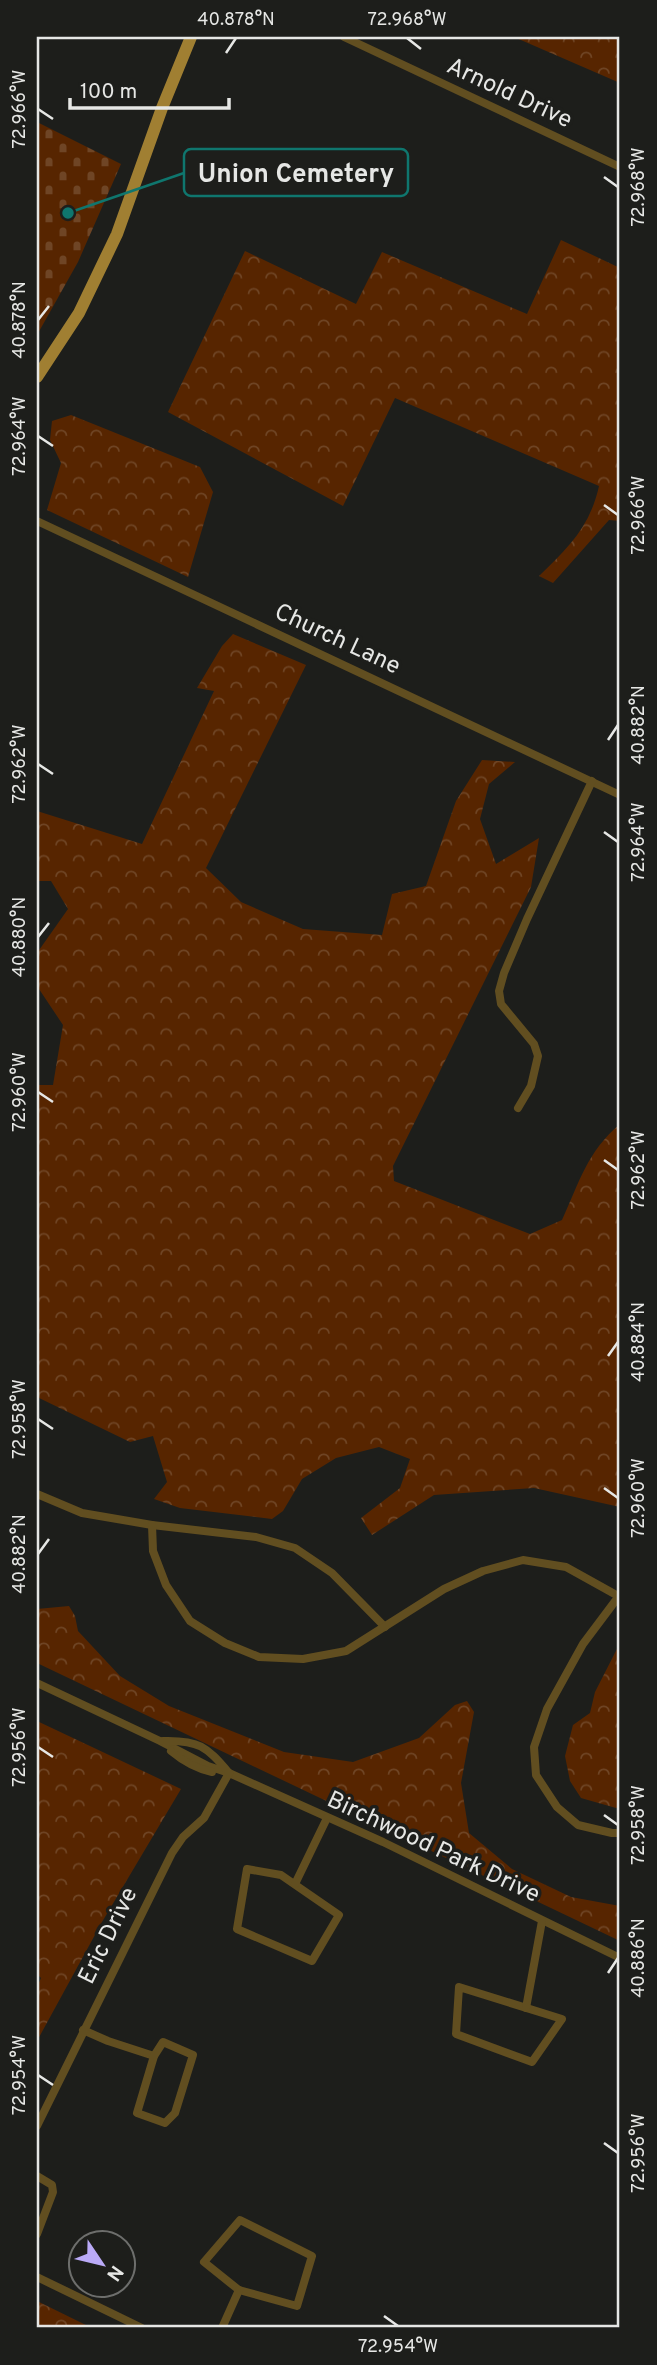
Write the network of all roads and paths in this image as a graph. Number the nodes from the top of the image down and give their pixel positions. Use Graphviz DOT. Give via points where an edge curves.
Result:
graph roads {
  1 [pos="190,37"];
  2 [pos="344,37"];
  3 [pos="620,167"];
  4 [pos="37,377"];
  5 [pos="37,521"];
  6 [pos="593,781"];
  7 [pos="620,795"];
  8 [pos="518,1108"];
  9 [pos="37,1494"];
  10 [pos="152,1525"];
  11 [pos="620,1596"];
  12 [pos="385,1627"];
  13 [pos="37,1683"];
  14 [pos="160,1741"];
  15 [pos="229,1773"];
  16 [pos="327,1818"];
  17 [pos="620,1833"];
  18 [pos="295,1884"];
  19 [pos="542,1921"];
  20 [pos="620,1958"];
  21 [pos="526,2008"];
  22 [pos="83,2030"];
  23 [pos="154,2056"];
  24 [pos="37,2126"];
  25 [pos="37,2176"];
  26 [pos="37,2234"];
  27 [pos="37,2277"];
  28 [pos="239,2290"];
  29 [pos="142,2328"];
  30 [pos="222,2328"];
  1 -- 4 [label="main road" via="117,234 79,313"];
  2 -- 3 [label="street, Arnold Drive"];
  5 -- 6 [label="street, Church Lane"];
  6 -- 7 [label="street, Church Lane"];
  6 -- 8 [label="street" via="501,982 501,1003 534,1044 538,1056 531,1086"];
  9 -- 10 [label="street" via="82,1513"];
  10 -- 12 [label="street" via="256,1537 295,1548 332,1573"];
  10 -- 12 [label="street" via="153,1551 166,1585 190,1620 225,1643 259,1657 303,1659 346,1651"];
  11 -- 12 [label="street" via="566,1567 523,1560 482,1570 453,1584"];
  11 -- 17 [label="street" via="583,1644 553,1698 534,1747 536,1775 557,1807 578,1825"];
  13 -- 14 [label="street, Birchwood Park Drive"];
  14 -- 15 [label="street, Birchwood Park Drive" via="195,1766"];
  14 -- 15 [label="street, Birchwood Park Drive" via="187,1740 211,1751"];
  15 -- 16 [label="street, Birchwood Park Drive"];
  15 -- 22 [label="street, Eric Drive" via="204,1818 176,1845"];
  16 -- 18 [label="street"];
  16 -- 19 [label="street, Birchwood Park Drive"];
  18 -- 18 [label="street" via="281,1875 247,1869 237,1929 312,1961 339,1915"];
  19 -- 20 [label="street, Birchwood Park Drive"];
  19 -- 21 [label="street"];
  21 -- 21 [label="street" via="459,1987 456,2034 532,2062 562,2019"];
  22 -- 23 [label="street"];
  22 -- 24 [label="street, Eric Drive"];
  23 -- 23 [label="street" via="137,2113 165,2123 175,2113 193,2055 163,2042"];
  25 -- 26 [label="street" via="52,2185 53,2192"];
  27 -- 29 [label="street"];
  28 -- 28 [label="street" via="297,2306 312,2256 240,2220 204,2262"];
  28 -- 30 [label="street"];
}
